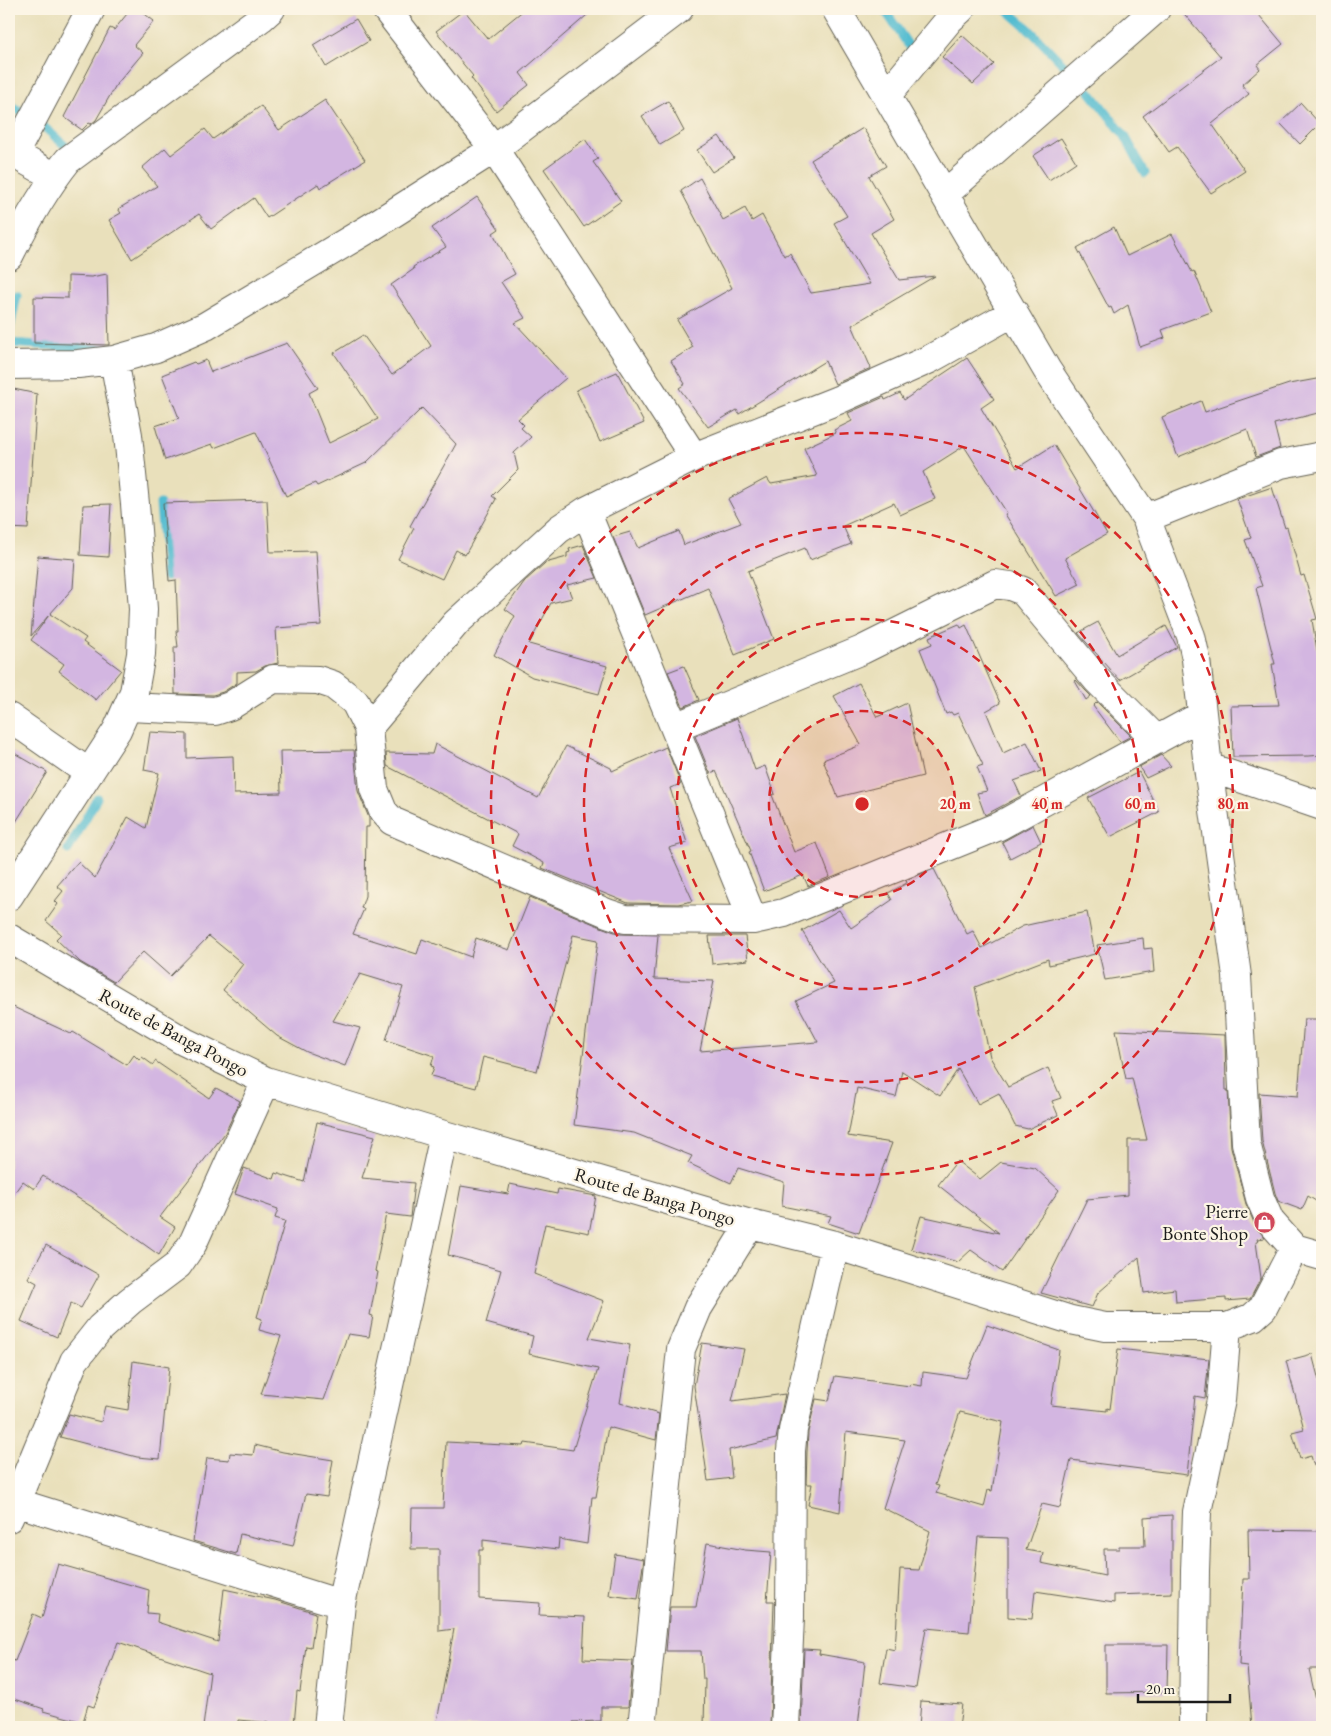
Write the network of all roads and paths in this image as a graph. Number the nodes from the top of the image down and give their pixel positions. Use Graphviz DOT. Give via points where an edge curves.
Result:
graph roads {
  1 [pos="91,9"];
  2 [pos="271,9"];
  3 [pos="386,9"];
  4 [pos="679,9"];
  5 [pos="836,9"];
  6 [pos="960,9"];
  7 [pos="1156,9"];
  8 [pos="887,95"];
  9 [pos="494,149"];
  10 [pos="11,153"];
  11 [pos="54,177"];
  12 [pos="946,193"];
  13 [pos="9,256"];
  14 [pos="1014,312"];
  15 [pos="114,360"];
  16 [pos="9,365"];
  17 [pos="1322,456"];
  18 [pos="694,457"];
  19 [pos="586,511"];
  20 [pos="1146,518"];
  21 [pos="128,707"];
  22 [pos="1202,715"];
  23 [pos="9,717"];
  24 [pos="675,727"];
  25 [pos="368,728"];
  26 [pos="1157,740"];
  27 [pos="1208,767"];
  28 [pos="89,773"];
  29 [pos="1322,806"];
  30 [pos="9,896"];
  31 [pos="753,920"];
  32 [pos="9,938"];
  33 [pos="266,1081"];
  34 [pos="444,1135"];
  35 [pos="750,1224"];
  36 [pos="835,1245"];
  37 [pos="1294,1248"];
  38 [pos="1322,1256"];
  39 [pos="1227,1327"];
  40 [pos="12,1510"];
  41 [pos="341,1604"];
  42 [pos="328,1727"];
  43 [pos="642,1727"];
  44 [pos="785,1727"];
  45 [pos="1193,1727"];
  1 -- 10 [label="street"];
  2 -- 11 [label="street" via="68,160"];
  3 -- 9 [label="street"];
  4 -- 9 [label="street"];
  5 -- 8 [label="street"];
  6 -- 8 [label="street"];
  7 -- 12 [label="street"];
  8 -- 12 [label="street"];
  9 -- 15 [label="street" via="206,326 156,348"];
  9 -- 18 [label="street"];
  10 -- 11 [label="street"];
  11 -- 13 [label="street"];
  12 -- 14 [label="street"];
  14 -- 18 [label="street" via="930,359 838,400"];
  14 -- 20 [label="street" via="1047,370"];
  15 -- 16 [label="street"];
  15 -- 21 [label="street" via="129,445 143,609 141,654"];
  17 -- 20 [label="street" via="1281,464"];
  18 -- 19 [label="street"];
  19 -- 24 [label="street"];
  19 -- 25 [label="street" via="559,530 456,623"];
  20 -- 22 [label="street" via="1191,636"];
  21 -- 25 [label="street" via="215,711 230,706 273,679 318,680 333,685 355,702"];
  21 -- 28 [label="street"];
  22 -- 26 [label="street"];
  22 -- 27 [label="street"];
  23 -- 28 [label="street"];
  24 -- 26 [label="street" via="862,650 995,584 1023,592 1097,680"];
  24 -- 31 [label="street"];
  25 -- 31 [label="street" via="374,789 383,811 392,822 625,919"];
  26 -- 31 [label="street" via="999,826 784,913"];
  27 -- 29 [label="street"];
  27 -- 37 [label="street" via="1237,976 1246,1143 1260,1198 1270,1221"];
  28 -- 30 [label="street"];
  32 -- 33 [label="street, Route de Banga Pongo" via="185,1042"];
  33 -- 34 [label="street, Route de Banga Pongo"];
  33 -- 40 [label="street" via="193,1243 178,1265 100,1328 74,1361"];
  34 -- 35 [label="street, Route de Banga Pongo"];
  34 -- 41 [label="street"];
  35 -- 36 [label="street, Route de Banga Pongo"];
  35 -- 43 [label="street" via="698,1308 681,1349"];
  36 -- 39 [label="street, Route de Banga Pongo" via="1105,1328"];
  36 -- 44 [label="street" via="791,1451 790,1617"];
  37 -- 38 [label="street"];
  37 -- 39 [label="street, Route de Banga Pongo" via="1264,1308 1253,1317"];
  39 -- 45 [label="street" via="1221,1400 1197,1512"];
  40 -- 41 [label="street"];
  41 -- 42 [label="street"];
}
